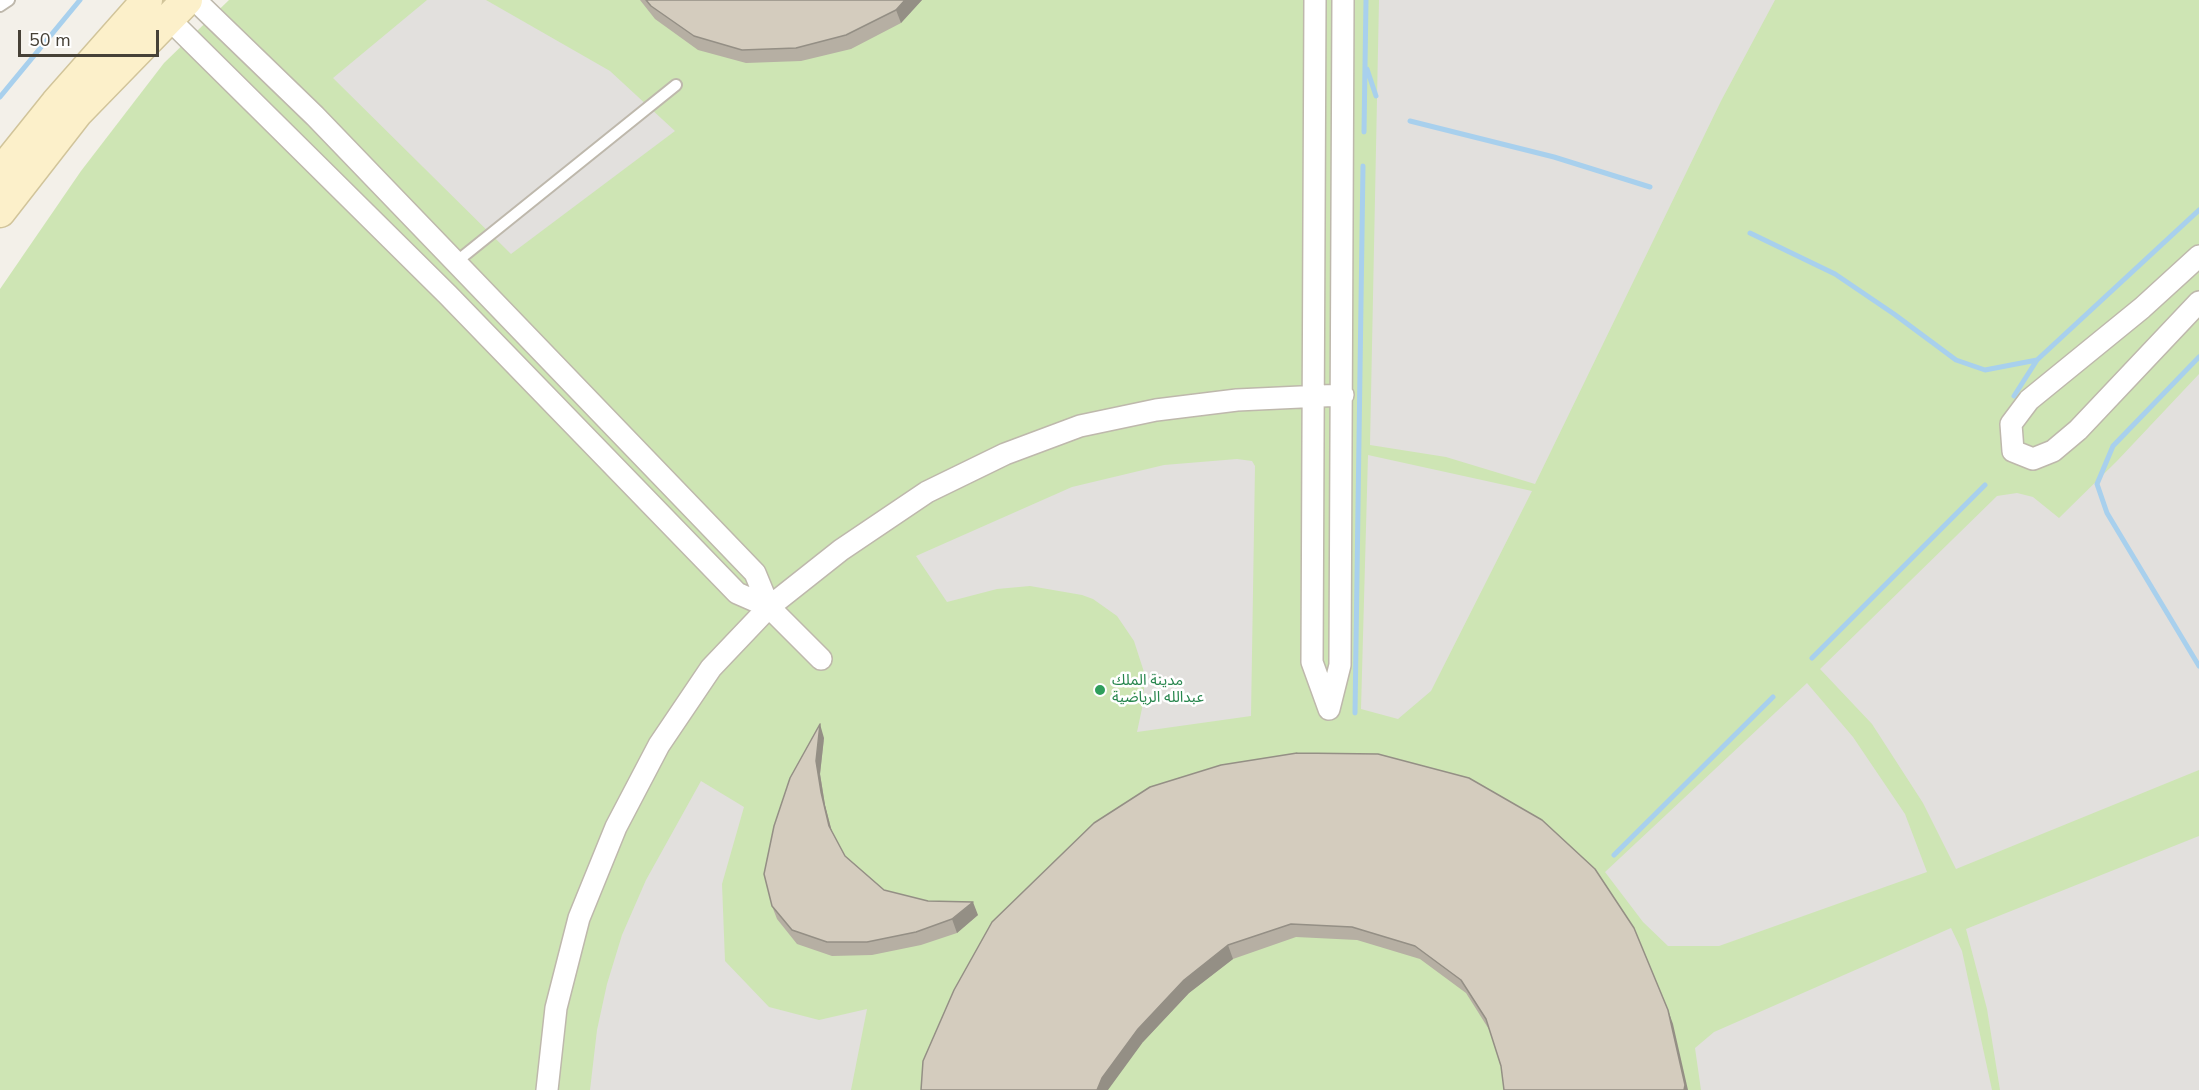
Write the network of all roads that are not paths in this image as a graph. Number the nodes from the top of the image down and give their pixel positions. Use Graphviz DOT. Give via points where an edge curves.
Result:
graph roads {
  1 [pos="9,0"];
  2 [pos="195,0"];
  3 [pos="1315,0"];
  4 [pos="1343,0"];
  5 [pos="163,5"];
  6 [pos="0,6"];
  7 [pos="676,85"];
  8 [pos="0,173"];
  9 [pos="0,212"];
  10 [pos="2199,256"];
  11 [pos="456,262"];
  12 [pos="2199,302"];
  13 [pos="1343,395"];
  14 [pos="1315,396"];
  15 [pos="769,607"];
  16 [pos="821,659"];
  17 [pos="547,1090"];
  1 -- 6 [label="lane"];
  2 -- 11 [label="street" via="315,116"];
  3 -- 14 [label="street"];
  4 -- 13 [label="street"];
  5 -- 8 [label="main road" via="56,103"];
  5 -- 9 [label="main road"];
  5 -- 15 [label="street" via="737,593"];
  7 -- 11 [label="lane"];
  10 -- 12 [label="street" via="2142,308 2029,399 2011,424 2013,451 2033,459 2053,451 2078,430"];
  11 -- 15 [label="street" via="755,573"];
  13 -- 14 [label="street"];
  13 -- 14 [label="street" via="1340,665 1329,709 1312,662"];
  14 -- 15 [label="street" via="1156,410 1080,426 1005,454 927,492 842,550"];
  15 -- 16 [label="street"];
  15 -- 17 [label="street" via="711,668 659,746 616,827 579,918 556,1008"];
}
